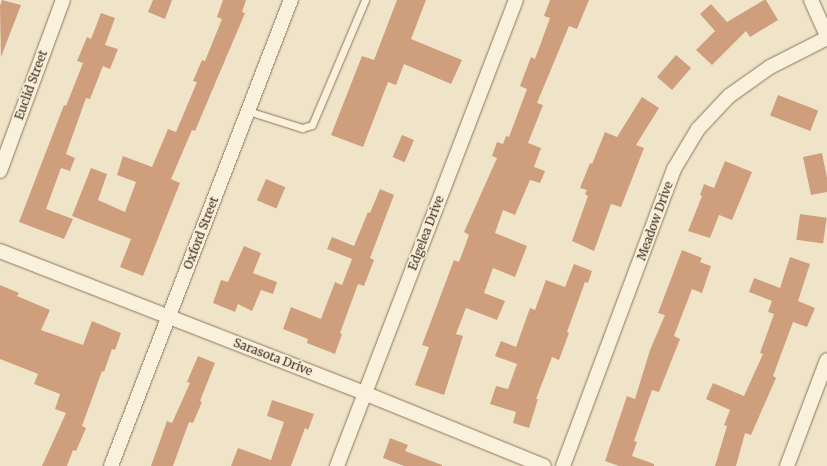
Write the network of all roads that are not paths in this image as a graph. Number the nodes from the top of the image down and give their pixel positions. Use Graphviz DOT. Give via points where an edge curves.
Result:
graph roads {
  1 [pos="63,0"];
  2 [pos="291,0"];
  3 [pos="365,0"];
  4 [pos="516,0"];
  5 [pos="812,0"];
  6 [pos="827,37"];
  7 [pos="248,111"];
  8 [pos="0,171"];
  9 [pos="0,251"];
  10 [pos="168,317"];
  11 [pos="827,360"];
  12 [pos="364,393"];
  13 [pos="111,466"];
  14 [pos="337,466"];
  15 [pos="544,466"];
  16 [pos="563,466"];
  17 [pos="787,466"];
  1 -- 8 [label="street, Euclid Street"];
  2 -- 7 [label="street, Oxford Street"];
  3 -- 7 [label="lane" via="312,125 302,128"];
  4 -- 12 [label="street, Edgelea Drive"];
  5 -- 6 [label="street"];
  6 -- 16 [label="street, Meadow Drive" via="770,67 728,96 698,129 674,168"];
  7 -- 10 [label="street, Oxford Street"];
  9 -- 10 [label="street, Sarasota Drive"];
  10 -- 12 [label="street, Sarasota Drive"];
  10 -- 13 [label="street, Oxford Street"];
  11 -- 17 [label="street"];
  12 -- 14 [label="street, Edgelea Drive"];
  12 -- 15 [label="street, Sarasota Drive"];
}
